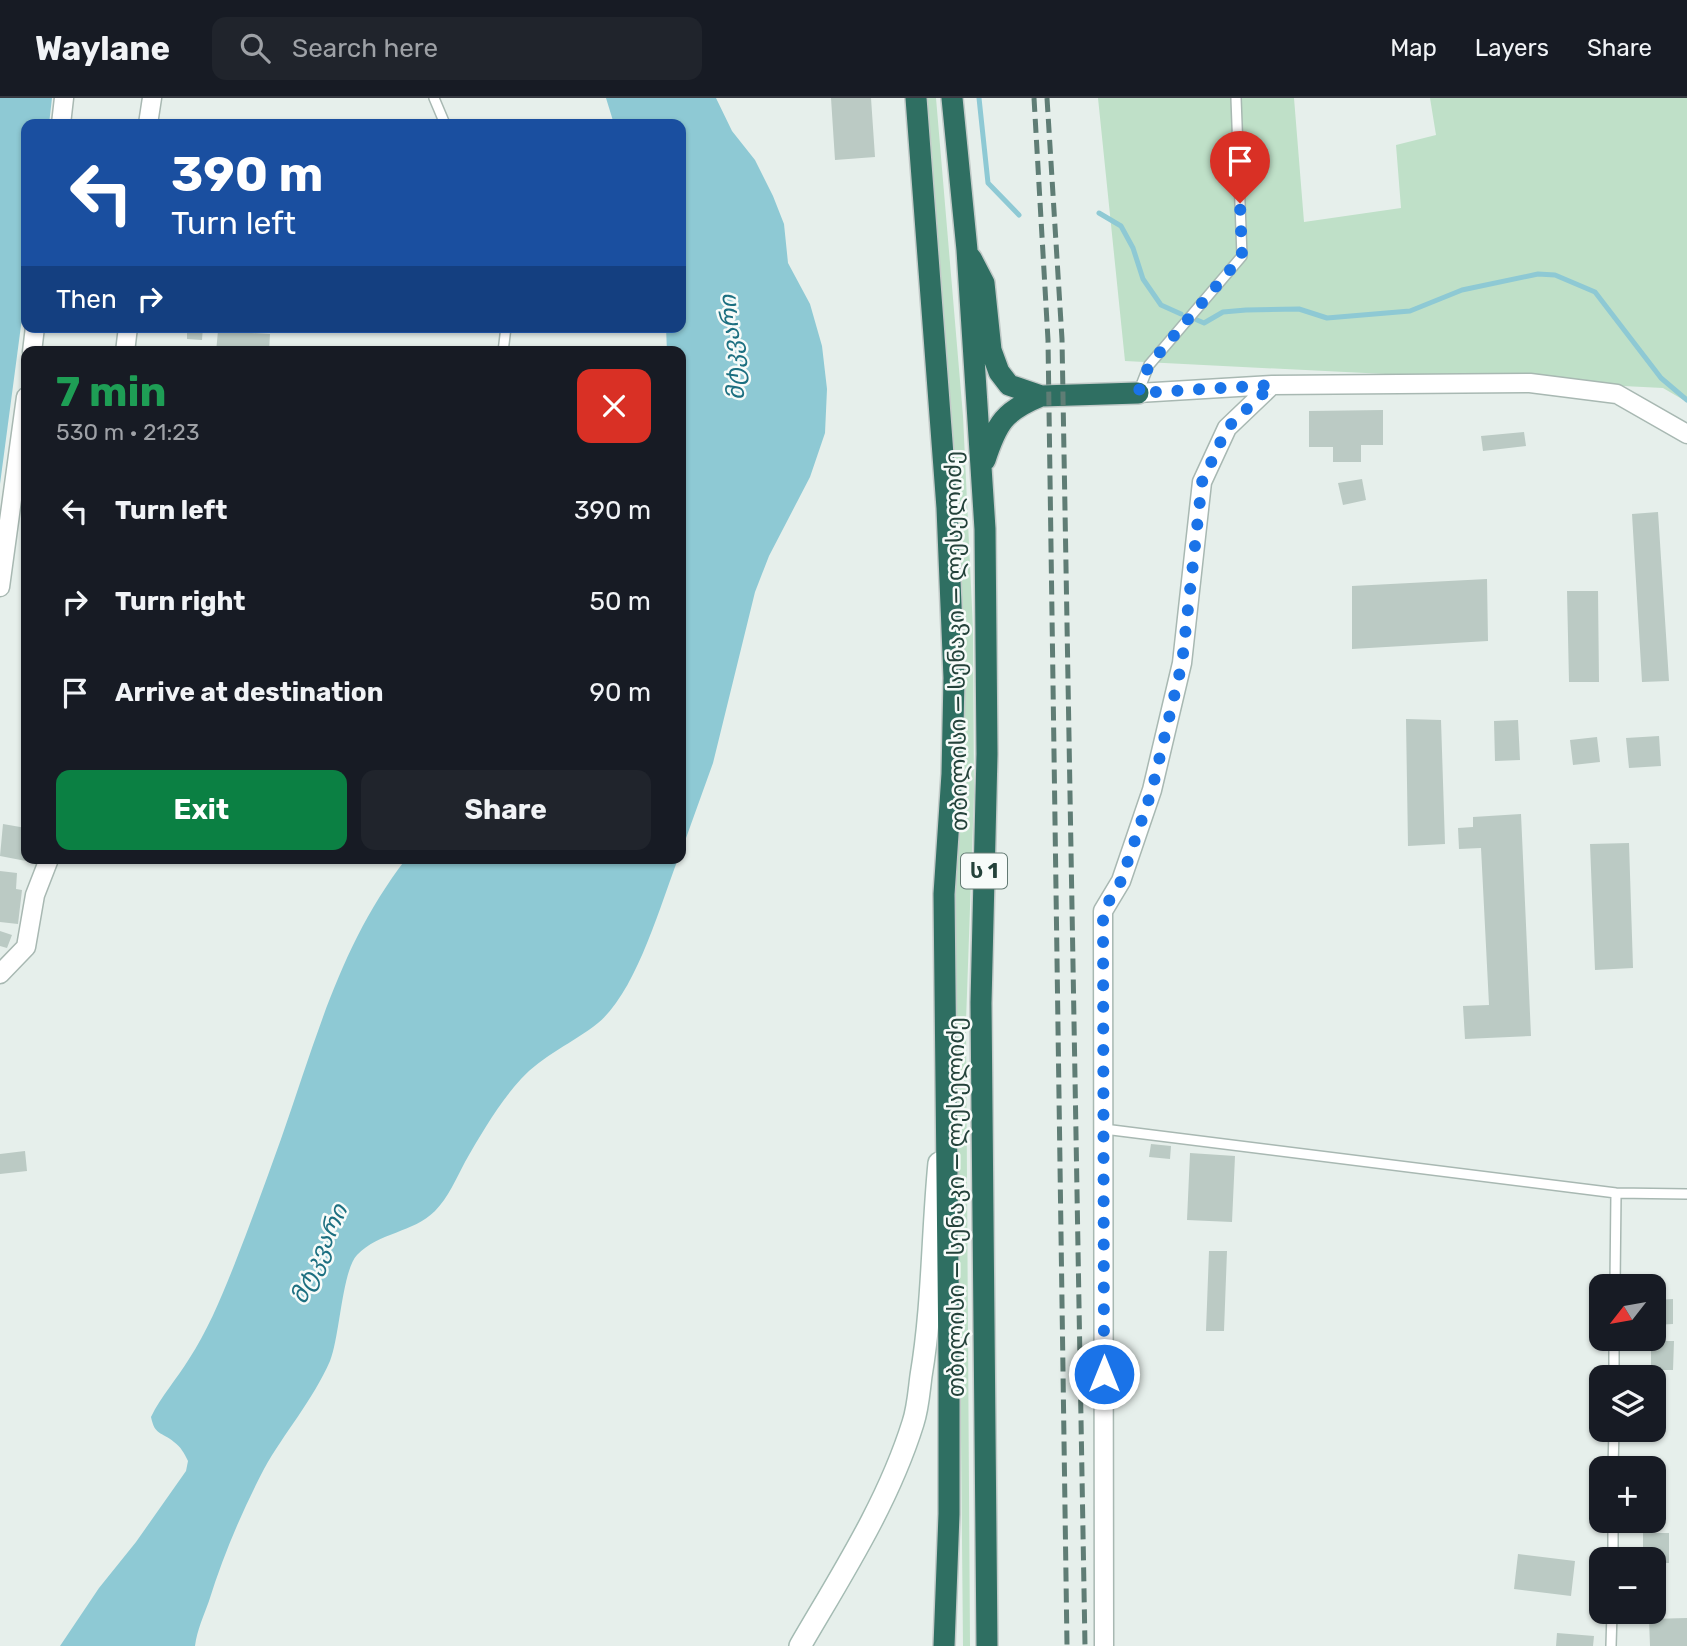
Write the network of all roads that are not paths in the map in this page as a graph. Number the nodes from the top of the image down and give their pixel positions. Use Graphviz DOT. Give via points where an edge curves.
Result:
graph roads {
  1 [pos="64,98"];
  2 [pos="152,98"];
  3 [pos="434,98"];
  4 [pos="916,98"];
  5 [pos="952,98"];
  6 [pos="1236,98"];
  7 [pos="62,119"];
  8 [pos="149,119"];
  9 [pos="443,119"];
  10 [pos="967,250"];
  11 [pos="1272,385"];
  12 [pos="1138,393"];
  13 [pos="1041,396"];
  14 [pos="1687,434"];
  15 [pos="982,468"];
  16 [pos="20,499"];
  17 [pos="0,587"];
  18 [pos="47,864"];
  19 [pos="0,974"];
  20 [pos="946,1100"];
  21 [pos="1104,1129"];
  22 [pos="1616,1193"];
  23 [pos="1687,1194"];
  24 [pos="1615,1274"];
  25 [pos="1612,1624"];
  26 [pos="800,1646"];
  27 [pos="944,1646"];
  28 [pos="987,1646"];
  29 [pos="1104,1646"];
  30 [pos="1611,1646"];
  1 -- 7 [label="street"];
  2 -- 8 [label="street"];
  3 -- 9 [label="lane"];
  4 -- 20 [label="highway, თბილისი — სენაკი — ლესელიძე / ს 1" via="947,508 953,652 944,894"];
  5 -- 10 [label="highway, თბილისი — სენაკი — ლესელიძე / ს 1"];
  6 -- 12 [label="lane" via="1242,256 1149,365"];
  10 -- 13 [label="highway" via="984,283 991,350 999,372 1009,385"];
  10 -- 15 [label="highway, თბილისი — სენაკი — ლესელიძე / ს 1"];
  11 -- 12 [label="street"];
  11 -- 14 [label="street" via="1542,385 1617,394"];
  11 -- 21 [label="street" via="1227,428 1202,482 1182,663 1152,790 1121,881 1103,911"];
  12 -- 13 [label="highway"];
  13 -- 15 [label="highway" via="1020,404 1003,419"];
  15 -- 28 [label="highway, თბილისი — სენაკი — ლესელიძე / ს 1" via="987,754 981,1003"];
  16 -- 17 [label="street"];
  18 -- 19 [label="street" via="35,895 26,947"];
  20 -- 26 [label="main road" via="925,1353 914,1421 872,1521"];
  20 -- 27 [label="highway, თბილისი — სენაკი — ლესელიძე / ს 1" via="949,1514"];
  21 -- 22 [label="lane"];
  21 -- 29 [label="street"];
  22 -- 23 [label="lane"];
  22 -- 24 [label="lane"];
  25 -- 30 [label="lane"];
}
